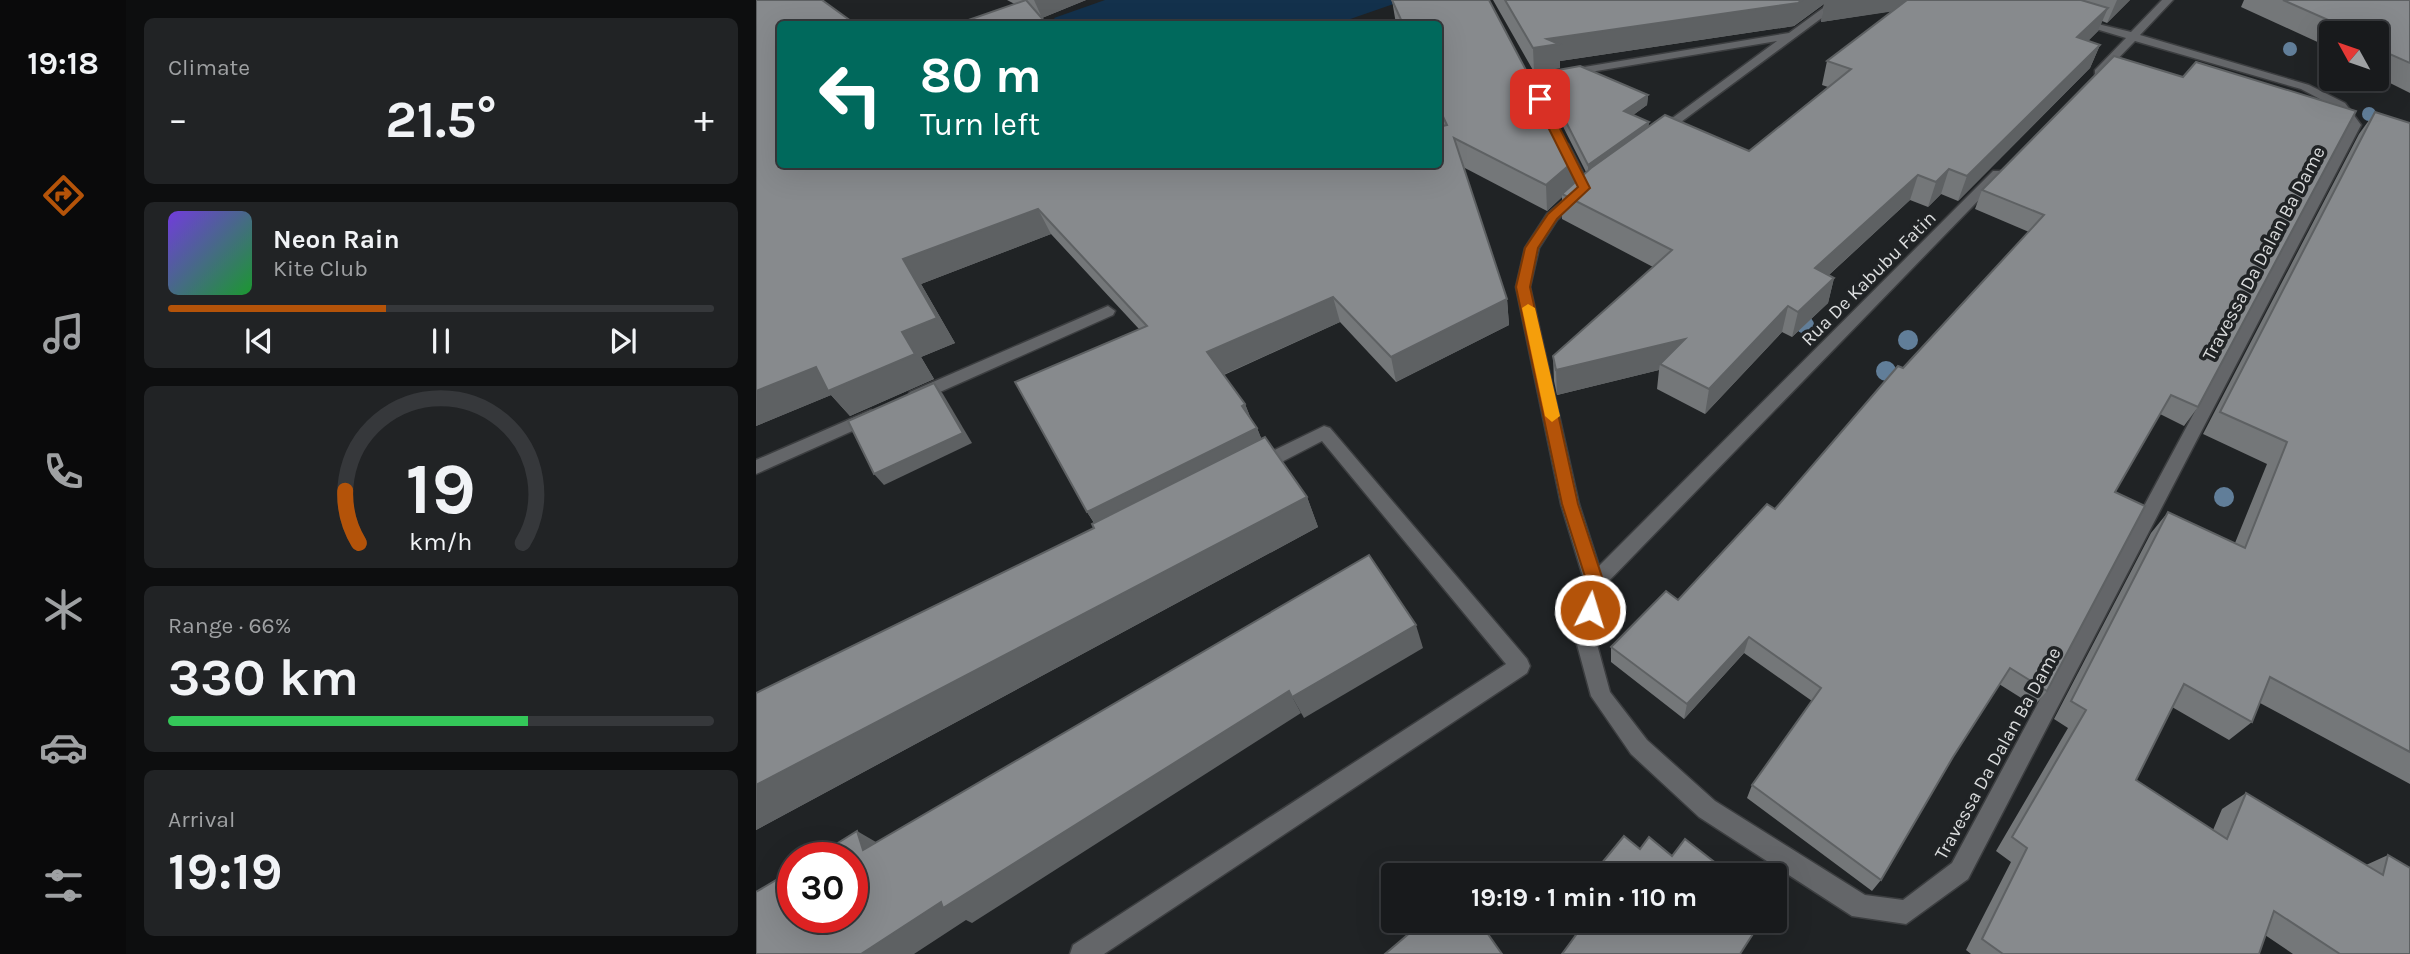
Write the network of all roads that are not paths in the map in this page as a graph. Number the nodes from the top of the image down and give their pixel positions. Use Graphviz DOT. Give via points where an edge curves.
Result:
graph roads {
  1 [pos="1841,0"];
  2 [pos="2168,0"];
  3 [pos="2059,15"];
  4 [pos="1791,36"];
  5 [pos="2133,37"];
  6 [pos="1530,79"];
  7 [pos="2084,87"];
  8 [pos="1557,134"];
  9 [pos="1649,140"];
  10 [pos="2006,166"];
  11 [pos="1108,311"];
  12 [pos="907,400"];
  13 [pos="882,411"];
  14 [pos="756,467"];
  15 [pos="1238,477"];
  16 [pos="1595,583"];
  17 [pos="1082,954"];
  1 -- 4 [label="street"];
  2 -- 5 [label="street"];
  3 -- 5 [label="street, Travessa Da Dalan Ba Dame"];
  4 -- 6 [label="street"];
  4 -- 9 [label="street"];
  5 -- 7 [label="street"];
  5 -- 16 [label="street, Travessa Da Dalan Ba Dame" via="2305,87 2351,112 2355,125 1960,872 1906,912 1861,907 1707,809 1639,747 1601,696 1585,637"];
  8 -- 16 [label="street, Travessa Da Dalan Ba Dame" via="1590,184 1552,217 1532,248 1523,287 1570,504"];
  10 -- 16 [label="street, Rua De Kabubu Fatin"];
  11 -- 12 [label="street"];
  13 -- 14 [label="street"];
  15 -- 17 [label="street" via="1324,432 1520,666"];
}
